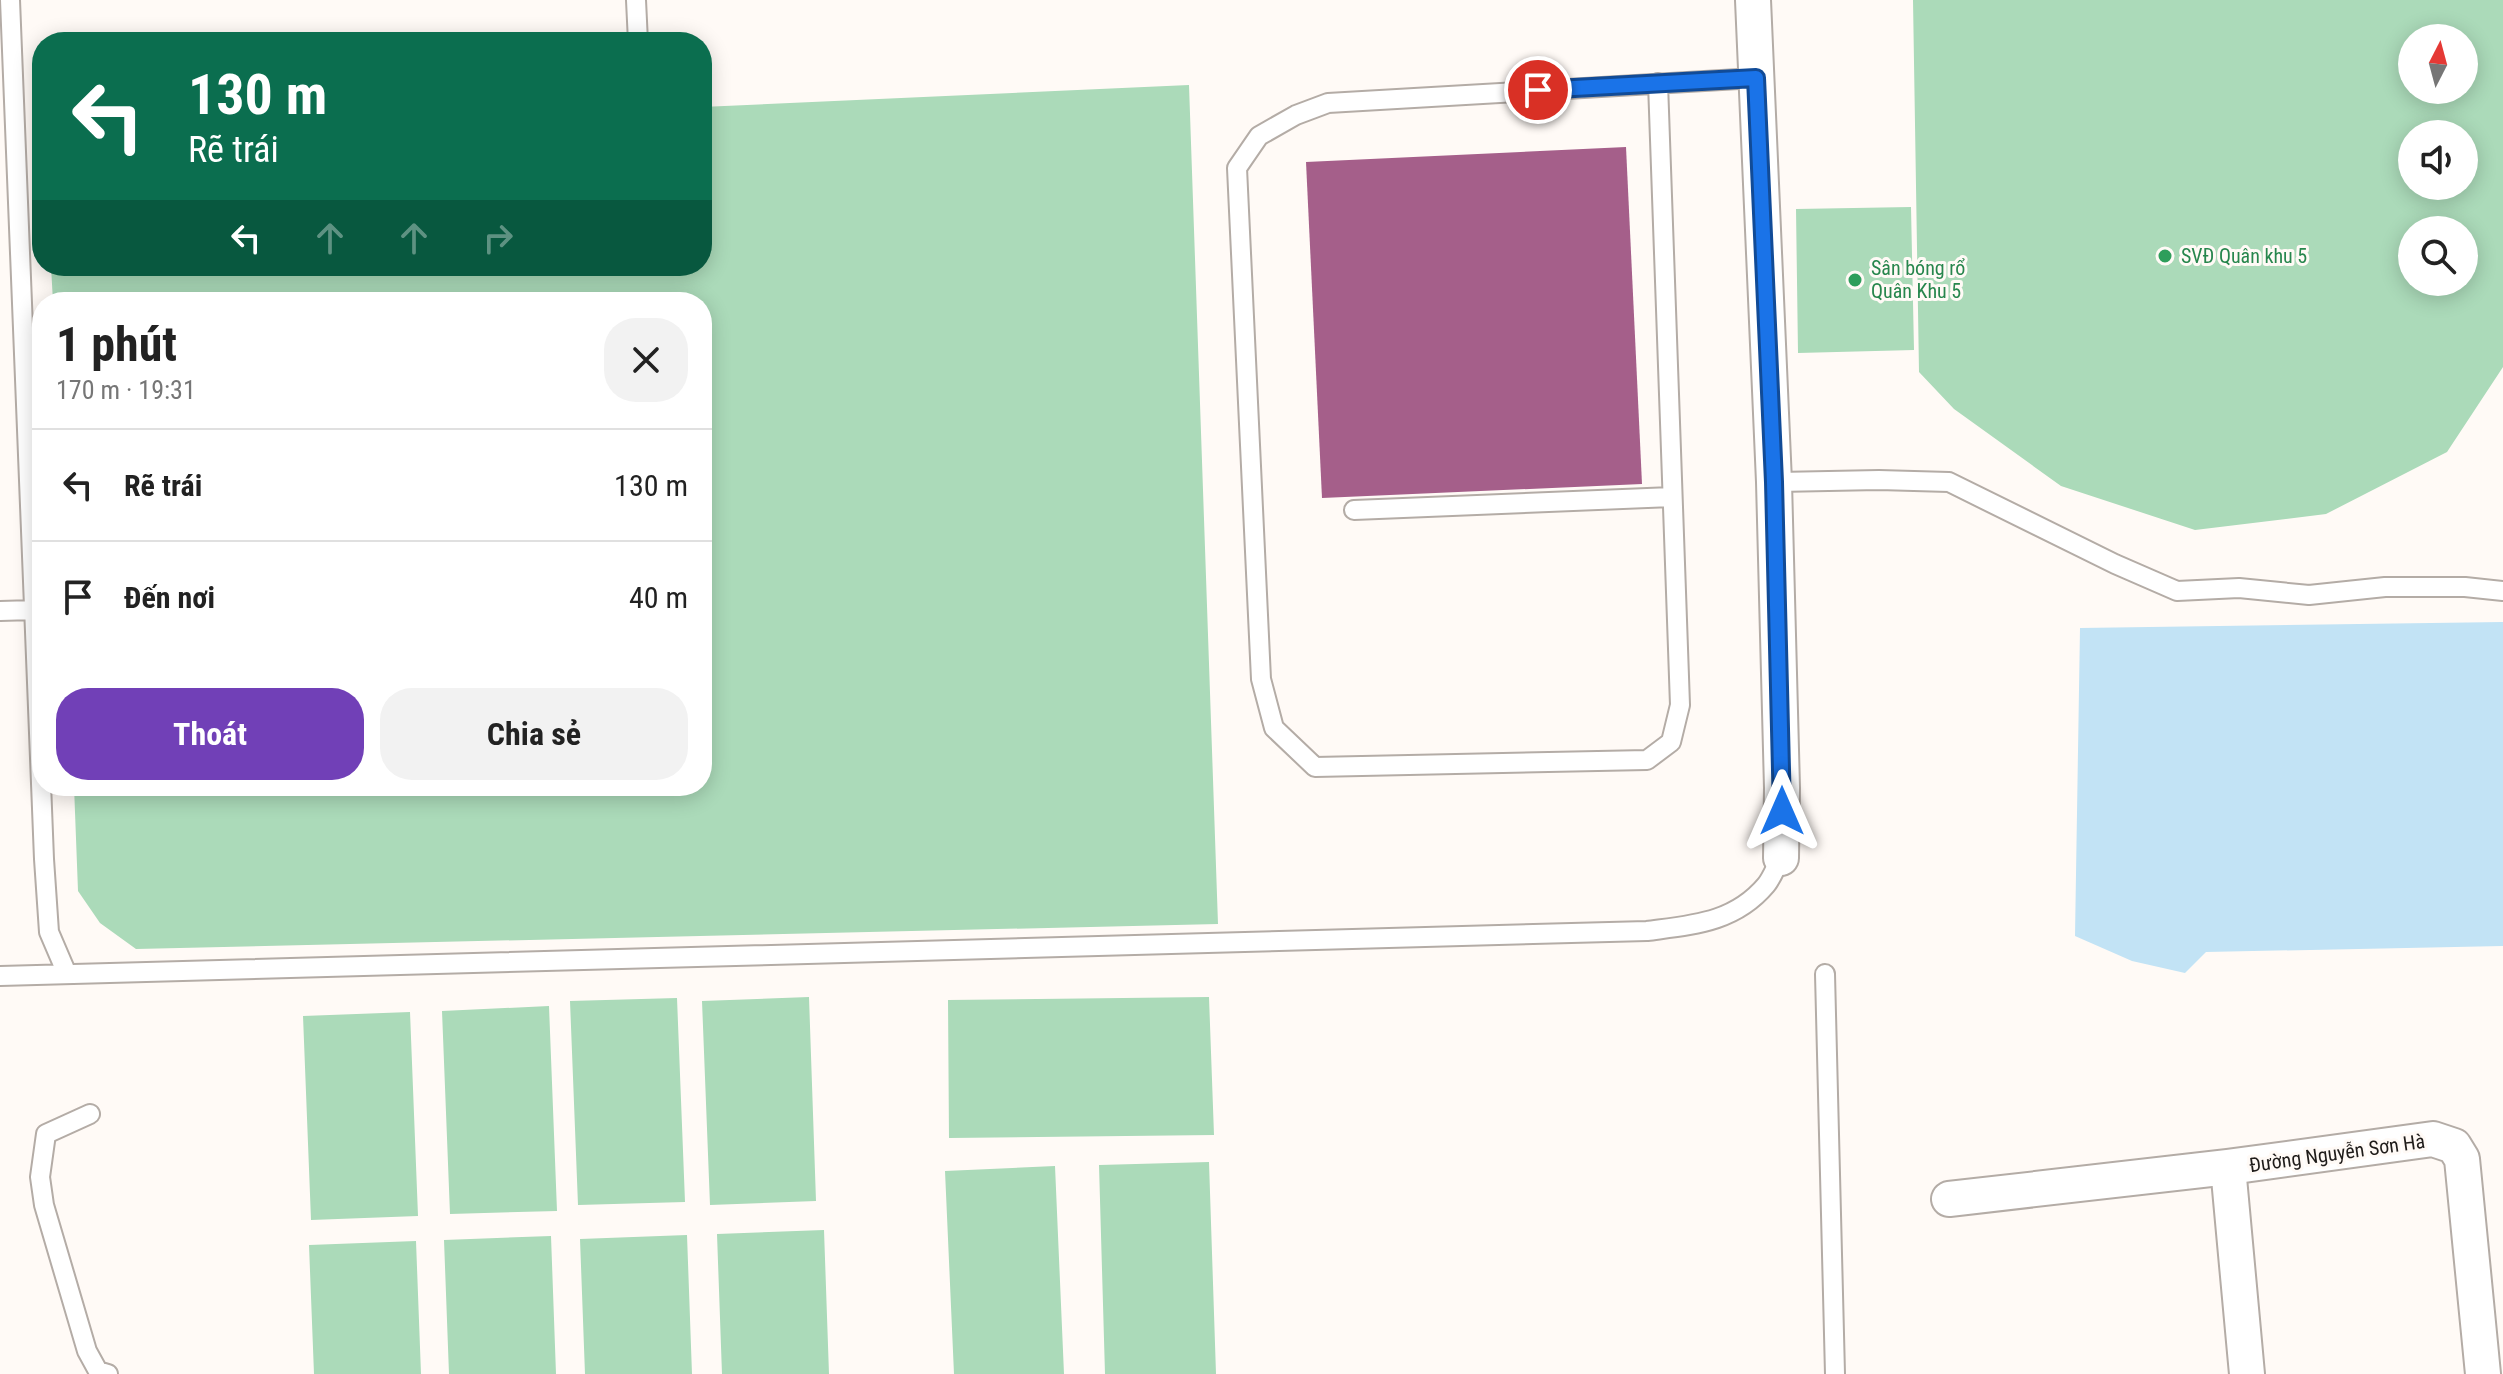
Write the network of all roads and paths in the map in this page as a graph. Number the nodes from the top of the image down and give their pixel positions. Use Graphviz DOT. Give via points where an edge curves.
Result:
graph roads {
  1 [pos="10,0"];
  2 [pos="636,0"];
  3 [pos="1753,0"];
  4 [pos="638,32"];
  5 [pos="1756,78"];
  6 [pos="1658,83"];
  7 [pos="1774,482"];
  8 [pos="1672,497"];
  9 [pos="1354,510"];
  10 [pos="32,559"];
  11 [pos="2503,591"];
  12 [pos="32,610"];
  13 [pos="0,611"];
  14 [pos="41,796"];
  15 [pos="1781,858"];
  16 [pos="67,974"];
  17 [pos="1825,974"];
  18 [pos="0,976"];
  19 [pos="90,1114"];
  20 [pos="2228,1167"];
  21 [pos="1949,1199"];
  22 [pos="108,1374"];
  23 [pos="1835,1374"];
  24 [pos="2247,1374"];
  25 [pos="2483,1374"];
  1 -- 10 [label="lane"];
  2 -- 4 [label="lane"];
  3 -- 5 [label="street"];
  5 -- 6 [label="lane"];
  5 -- 7 [label="street"];
  6 -- 8 [label="lane"];
  6 -- 8 [label="lane" via="1328,103 1259,136 1237,168 1261,679 1274,728 1315,767 1647,760 1671,742 1680,705"];
  7 -- 11 [label="lane" via="1949,482 2177,591"];
  7 -- 15 [label="street"];
  8 -- 9 [label="lane"];
  12 -- 13 [label="lane"];
  14 -- 16 [label="lane" via="49,932"];
  15 -- 16 [label="lane" via="1767,885 1736,910 1707,924 1647,931"];
  16 -- 18 [label="lane"];
  17 -- 23 [label="lane"];
  19 -- 22 [label="lane" via="46,1134 40,1177 87,1351 98,1371"];
  20 -- 21 [label="street, Đường Nguyễn Sơn Hà"];
  20 -- 24 [label="street, Đường Nguyễn Sơn Hà"];
  20 -- 25 [label="street, Đường Nguyễn Sơn Hà" via="2433,1139 2454,1146 2462,1159"];
}
